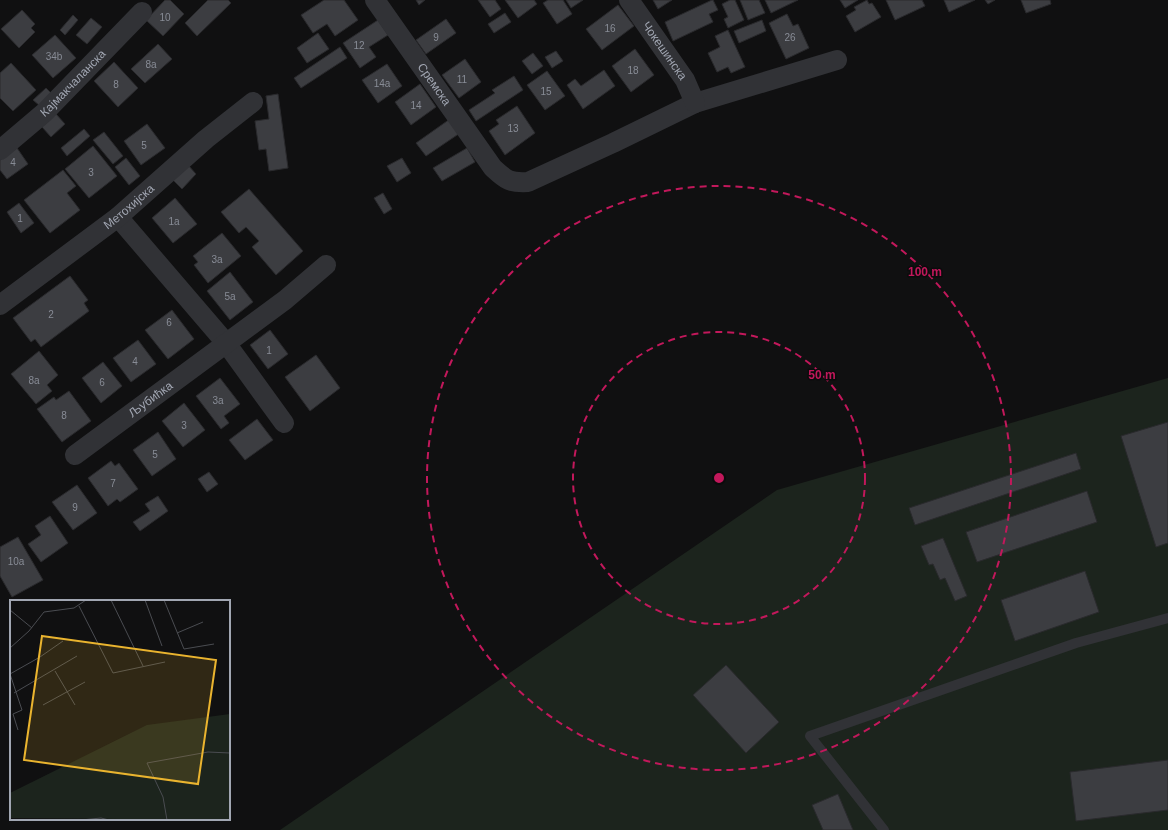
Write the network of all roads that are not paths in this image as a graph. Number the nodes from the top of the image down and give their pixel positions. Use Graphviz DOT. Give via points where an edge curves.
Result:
graph roads {
  1 [pos="375,0"];
  2 [pos="629,0"];
  3 [pos="142,12"];
  4 [pos="837,60"];
  5 [pos="253,102"];
  6 [pos="695,103"];
  7 [pos="0,150"];
  8 [pos="118,217"];
  9 [pos="326,265"];
  10 [pos="0,305"];
  11 [pos="226,343"];
  12 [pos="284,423"];
  13 [pos="75,455"];
  14 [pos="1168,618"];
  15 [pos="884,830"];
  1 -- 6 [label="street, Сремска" via="493,168 506,180 528,182"];
  2 -- 6 [label="street, Чокешинска" via="686,80"];
  3 -- 7 [label="street, Кајмакчаланска" via="45,112"];
  4 -- 6 [label="street, Сремска"];
  5 -- 8 [label="street, Метохијска" via="206,139"];
  8 -- 10 [label="street, Метохијска"];
  8 -- 11 [label="street"];
  9 -- 11 [label="street, Љубићка" via="286,300"];
  11 -- 12 [label="street"];
  11 -- 13 [label="street, Љубићка"];
  14 -- 15 [label="lane" via="1076,643 810,736"];
}
